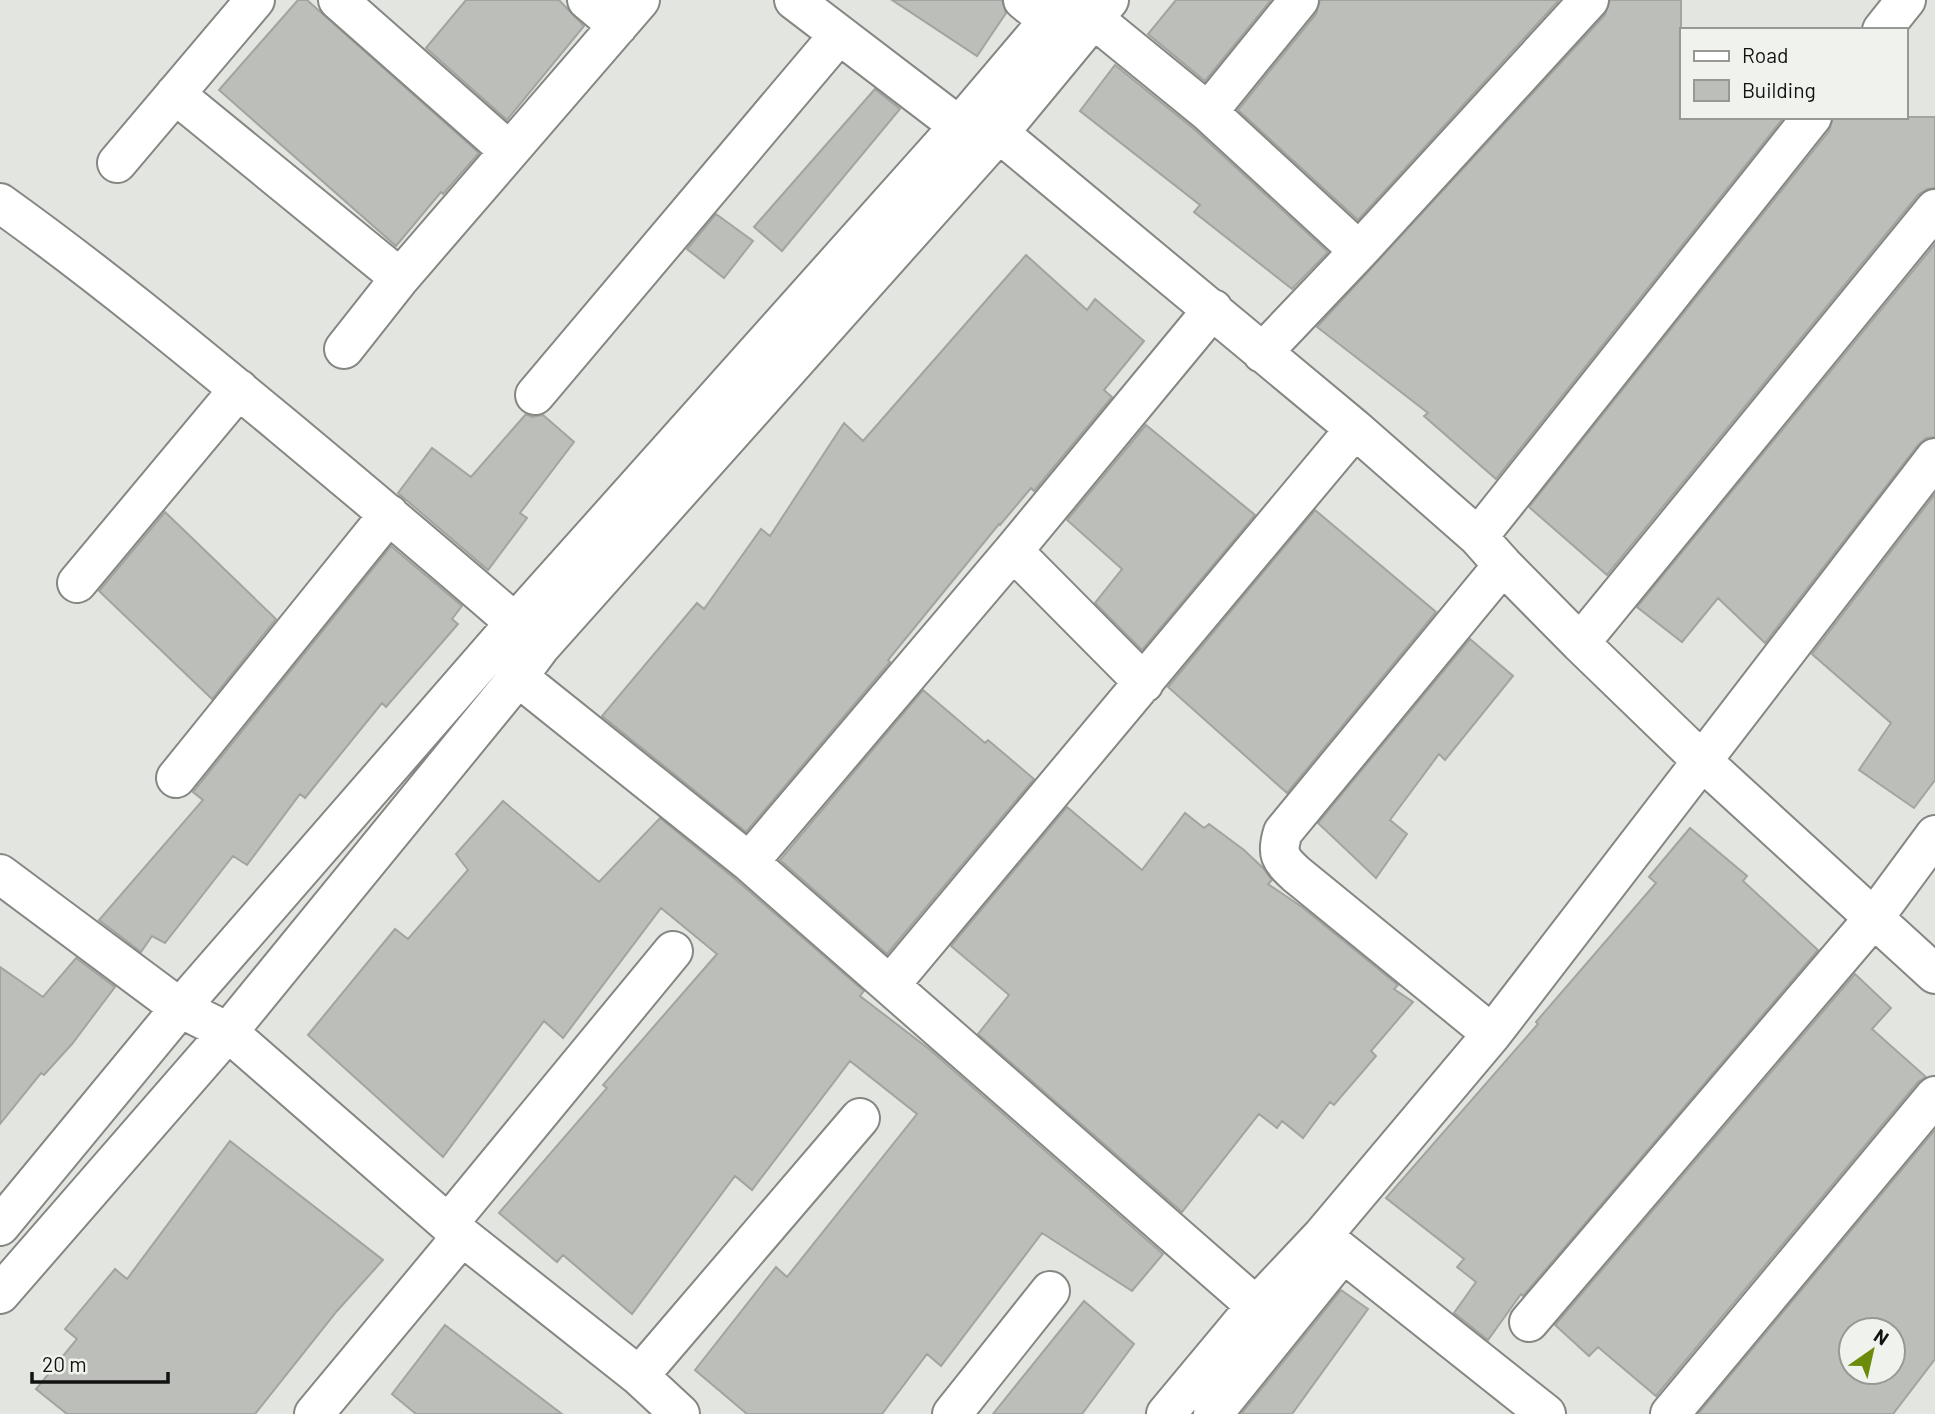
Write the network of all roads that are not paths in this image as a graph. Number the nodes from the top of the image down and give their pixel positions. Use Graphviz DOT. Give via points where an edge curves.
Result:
graph roads {
  1 [pos="255,0"];
  2 [pos="338,0"];
  3 [pos="587,0"];
  4 [pos="794,0"];
  5 [pos="1299,0"];
  6 [pos="1589,0"];
  7 [pos="1906,0"];
  8 [pos="629,13"];
  9 [pos="1069,13"];
  10 [pos="1884,28"];
  11 [pos="838,36"];
  12 [pos="175,94"];
  13 [pos="1208,112"];
  14 [pos="1810,119"];
  15 [pos="959,127"];
  16 [pos="999,133"];
  17 [pos="509,151"];
  18 [pos="117,163"];
  19 [pos="0,203"];
  20 [pos="1935,209"];
  21 [pos="1359,251"];
  22 [pos="400,278"];
  23 [pos="1213,309"];
  24 [pos="344,349"];
  25 [pos="1262,354"];
  26 [pos="239,389"];
  27 [pos="535,395"];
  28 [pos="1355,429"];
  29 [pos="1935,458"];
  30 [pos="389,514"];
  31 [pos="1478,537"];
  32 [pos="1013,551"];
  33 [pos="1503,565"];
  34 [pos="77,583"];
  35 [pos="528,634"];
  36 [pos="1580,643"];
  37 [pos="518,677"];
  38 [pos="1144,683"];
  39 [pos="1701,760"];
  40 [pos="176,778"];
  41 [pos="1935,835"];
  42 [pos="749,862"];
  43 [pos="0,874"];
  44 [pos="1873,919"];
  45 [pos="673,951"];
  46 [pos="1935,974"];
  47 [pos="890,985"];
  48 [pos="180,1008"];
  49 [pos="228,1032"];
  50 [pos="1492,1034"];
  51 [pos="1935,1096"];
  52 [pos="860,1118"];
  53 [pos="0,1226"];
  54 [pos="455,1230"];
  55 [pos="1333,1245"];
  56 [pos="1050,1291"];
  57 [pos="0,1294"];
  58 [pos="1256,1306"];
  59 [pos="1529,1322"];
  60 [pos="639,1376"];
  61 [pos="314,1414"];
  62 [pos="680,1414"];
  63 [pos="952,1414"];
  64 [pos="1166,1414"];
  65 [pos="1213,1414"];
  66 [pos="1546,1414"];
  67 [pos="1670,1414"];
  1 -- 12 [label="street"];
  2 -- 17 [label="street"];
  3 -- 8 [label="street"];
  4 -- 11 [label="street"];
  5 -- 13 [label="street"];
  6 -- 21 [label="street"];
  7 -- 10 [label="street"];
  8 -- 17 [label="street"];
  9 -- 13 [label="street"];
  9 -- 15 [label="street"];
  9 -- 16 [label="street"];
  11 -- 15 [label="street"];
  11 -- 27 [label="street"];
  12 -- 18 [label="street"];
  12 -- 22 [label="street"];
  13 -- 21 [label="street"];
  14 -- 31 [label="street"];
  15 -- 16 [label="street"];
  15 -- 35 [label="street"];
  16 -- 23 [label="street"];
  16 -- 35 [label="street"];
  17 -- 22 [label="street"];
  19 -- 26 [label="street"];
  20 -- 36 [label="street"];
  21 -- 25 [label="street"];
  22 -- 24 [label="street"];
  23 -- 25 [label="street"];
  23 -- 32 [label="street"];
  25 -- 28 [label="street"];
  26 -- 30 [label="street"];
  26 -- 34 [label="street"];
  28 -- 31 [label="street"];
  28 -- 38 [label="street"];
  29 -- 39 [label="street"];
  30 -- 35 [label="street"];
  30 -- 40 [label="street"];
  31 -- 33 [label="street"];
  32 -- 38 [label="street"];
  32 -- 42 [label="street"];
  33 -- 36 [label="street"];
  33 -- 50 [label="street" via="1283,832 1278,848 1283,863"];
  35 -- 37 [label="street"];
  35 -- 48 [label="street"];
  36 -- 39 [label="street"];
  37 -- 42 [label="street"];
  37 -- 49 [label="street"];
  38 -- 47 [label="street"];
  39 -- 44 [label="street"];
  39 -- 50 [label="street"];
  41 -- 44 [label="street"];
  42 -- 47 [label="street"];
  43 -- 48 [label="street"];
  44 -- 46 [label="street"];
  44 -- 59 [label="street"];
  45 -- 54 [label="street"];
  47 -- 58 [label="street"];
  48 -- 49 [label="street"];
  48 -- 53 [label="street"];
  49 -- 54 [label="street"];
  49 -- 57 [label="street"];
  50 -- 55 [label="street"];
  51 -- 67 [label="street"];
  52 -- 60 [label="street"];
  54 -- 60 [label="street"];
  54 -- 61 [label="street"];
  55 -- 58 [label="street"];
  55 -- 65 [label="street"];
  55 -- 66 [label="street"];
  56 -- 63 [label="street"];
  58 -- 64 [label="street"];
  60 -- 62 [label="street"];
}
